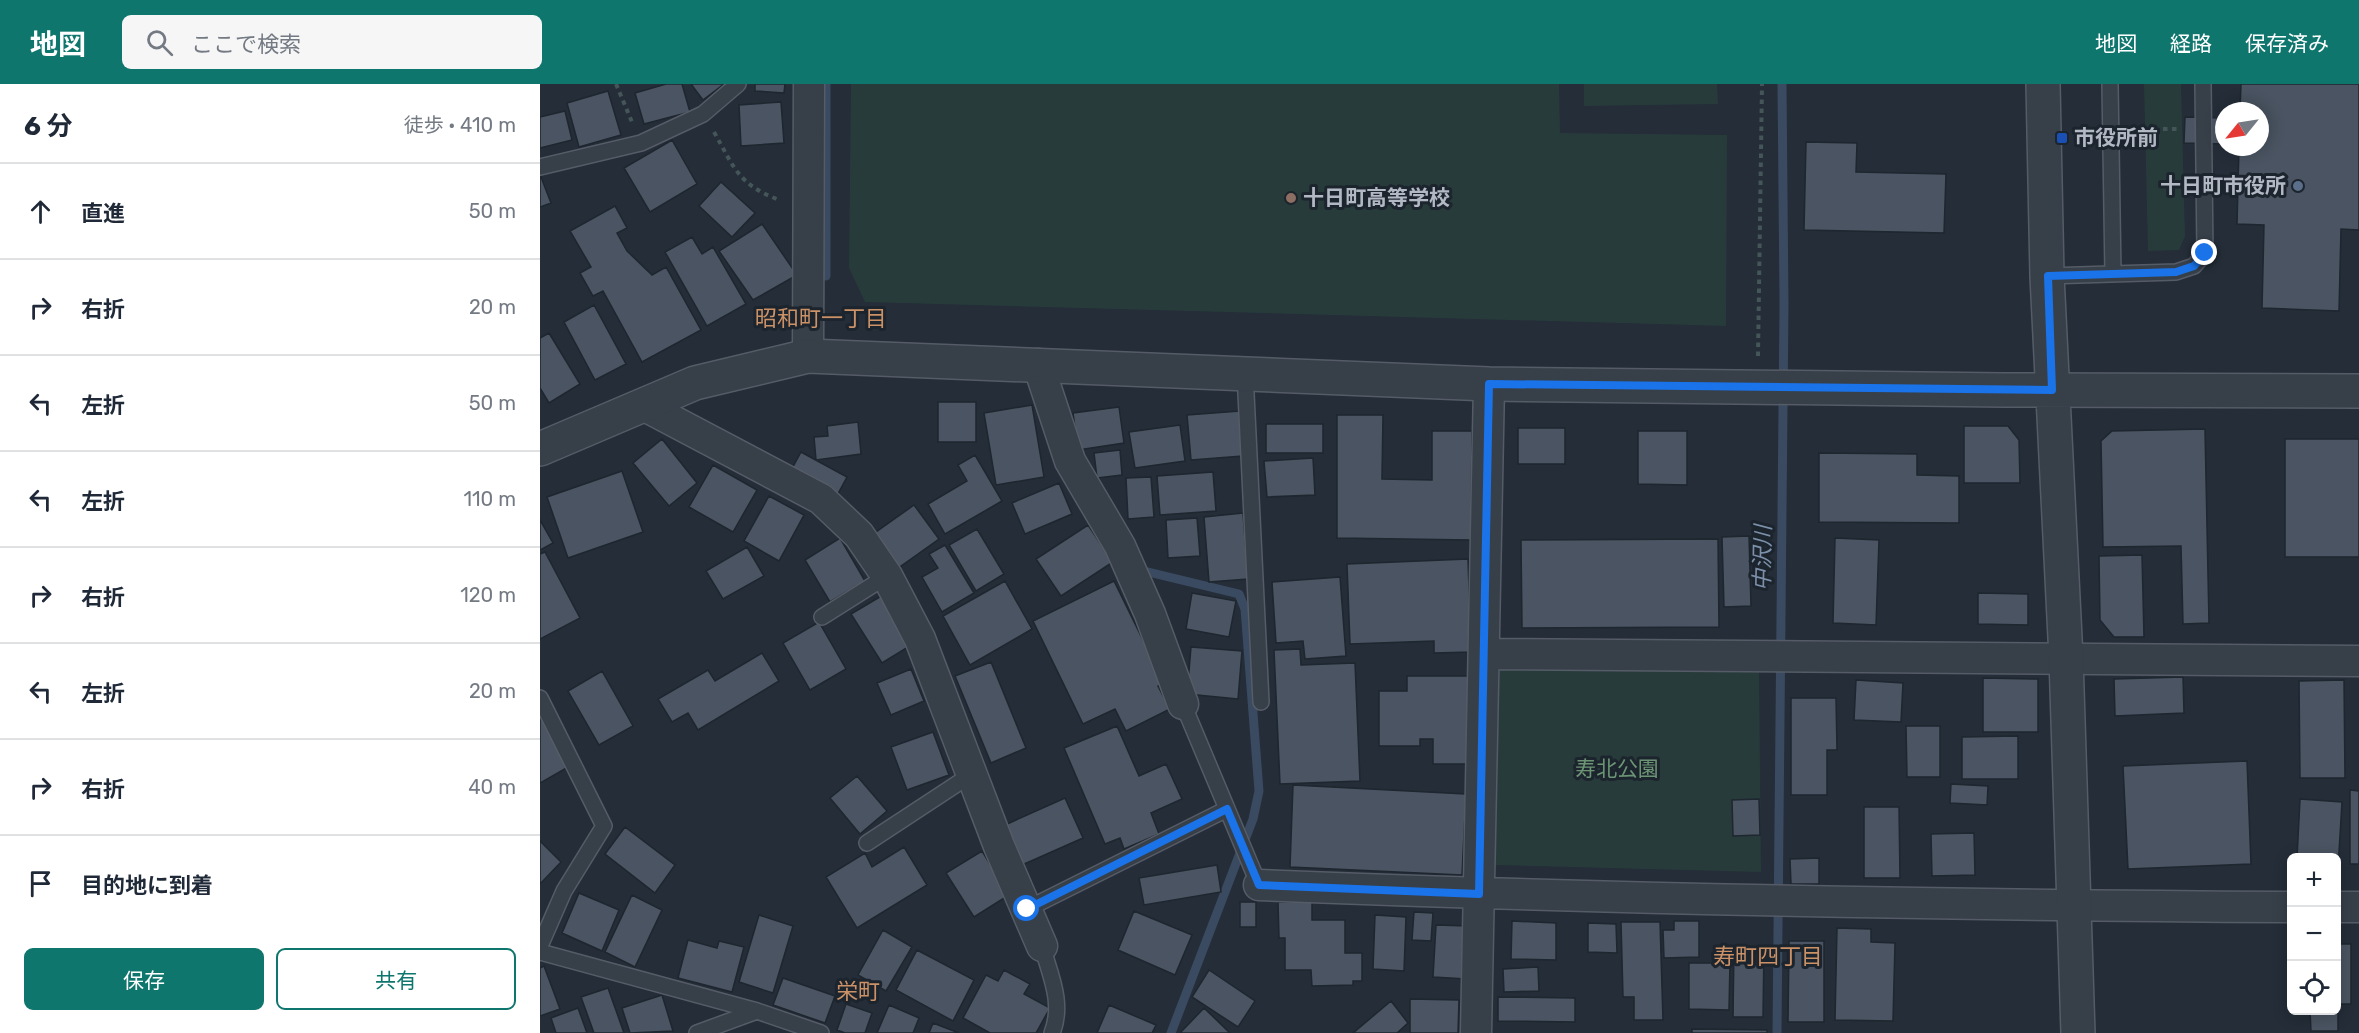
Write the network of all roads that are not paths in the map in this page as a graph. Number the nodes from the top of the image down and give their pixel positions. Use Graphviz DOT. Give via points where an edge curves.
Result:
graph roads {
  1 [pos="738,84"];
  2 [pos="809,84"];
  3 [pos="2043,84"];
  4 [pos="2110,84"];
  5 [pos="2203,84"];
  6 [pos="540,167"];
  7 [pos="2113,274"];
  8 [pos="2048,276"];
  9 [pos="808,356"];
  10 [pos="1038,364"];
  11 [pos="1245,373"];
  12 [pos="1489,384"];
  13 [pos="2052,390"];
  14 [pos="2359,391"];
  15 [pos="643,405"];
  16 [pos="540,449"];
  17 [pos="887,576"];
  18 [pos="822,616"];
  19 [pos="1484,654"];
  20 [pos="2066,658"];
  21 [pos="2359,661"];
  22 [pos="540,698"];
  23 [pos="1262,702"];
  24 [pos="1183,704"];
  25 [pos="972,774"];
  26 [pos="1227,809"];
  27 [pos="867,843"];
  28 [pos="1259,885"];
  29 [pos="1479,894"];
  30 [pos="2072,905"];
  31 [pos="2287,907"];
  32 [pos="2341,907"];
  33 [pos="2359,907"];
  34 [pos="1027,909"];
  35 [pos="540,946"];
  36 [pos="1042,946"];
  37 [pos="540,952"];
  38 [pos="757,1011"];
  39 [pos="697,1033"];
  40 [pos="821,1033"];
  41 [pos="1052,1033"];
  42 [pos="1476,1033"];
  43 [pos="2078,1033"];
  1 -- 6 [label="lane" via="703,114 641,143"];
  2 -- 9 [label="street"];
  3 -- 8 [label="street"];
  4 -- 7 [label="lane"];
  5 -- 7 [label="lane" via="2205,253 2194,266 2176,272"];
  7 -- 8 [label="lane"];
  8 -- 13 [label="street"];
  9 -- 10 [label="street"];
  9 -- 15 [label="street" via="695,383"];
  10 -- 11 [label="street"];
  10 -- 24 [label="street" via="1070,461 1120,546"];
  11 -- 12 [label="street"];
  11 -- 23 [label="lane"];
  12 -- 13 [label="street"];
  12 -- 19 [label="street"];
  13 -- 14 [label="street"];
  13 -- 20 [label="street"];
  15 -- 16 [label="street"];
  15 -- 17 [label="street" via="821,500 859,535"];
  17 -- 18 [label="lane"];
  17 -- 25 [label="street" via="920,639"];
  19 -- 20 [label="street"];
  19 -- 29 [label="street"];
  20 -- 21 [label="street"];
  20 -- 30 [label="street"];
  22 -- 35 [label="lane" via="604,826 564,891"];
  24 -- 26 [label="lane"];
  25 -- 27 [label="lane"];
  25 -- 34 [label="street"];
  26 -- 28 [label="lane"];
  26 -- 34 [label="lane"];
  28 -- 29 [label="street"];
  29 -- 30 [label="street"];
  29 -- 42 [label="street"];
  30 -- 31 [label="street"];
  30 -- 43 [label="street"];
  32 -- 33 [label="street"];
  34 -- 36 [label="street"];
  36 -- 41 [label="lane" via="1058,1005"];
  37 -- 38 [label="lane"];
  38 -- 39 [label="lane"];
  38 -- 40 [label="lane"];
}
